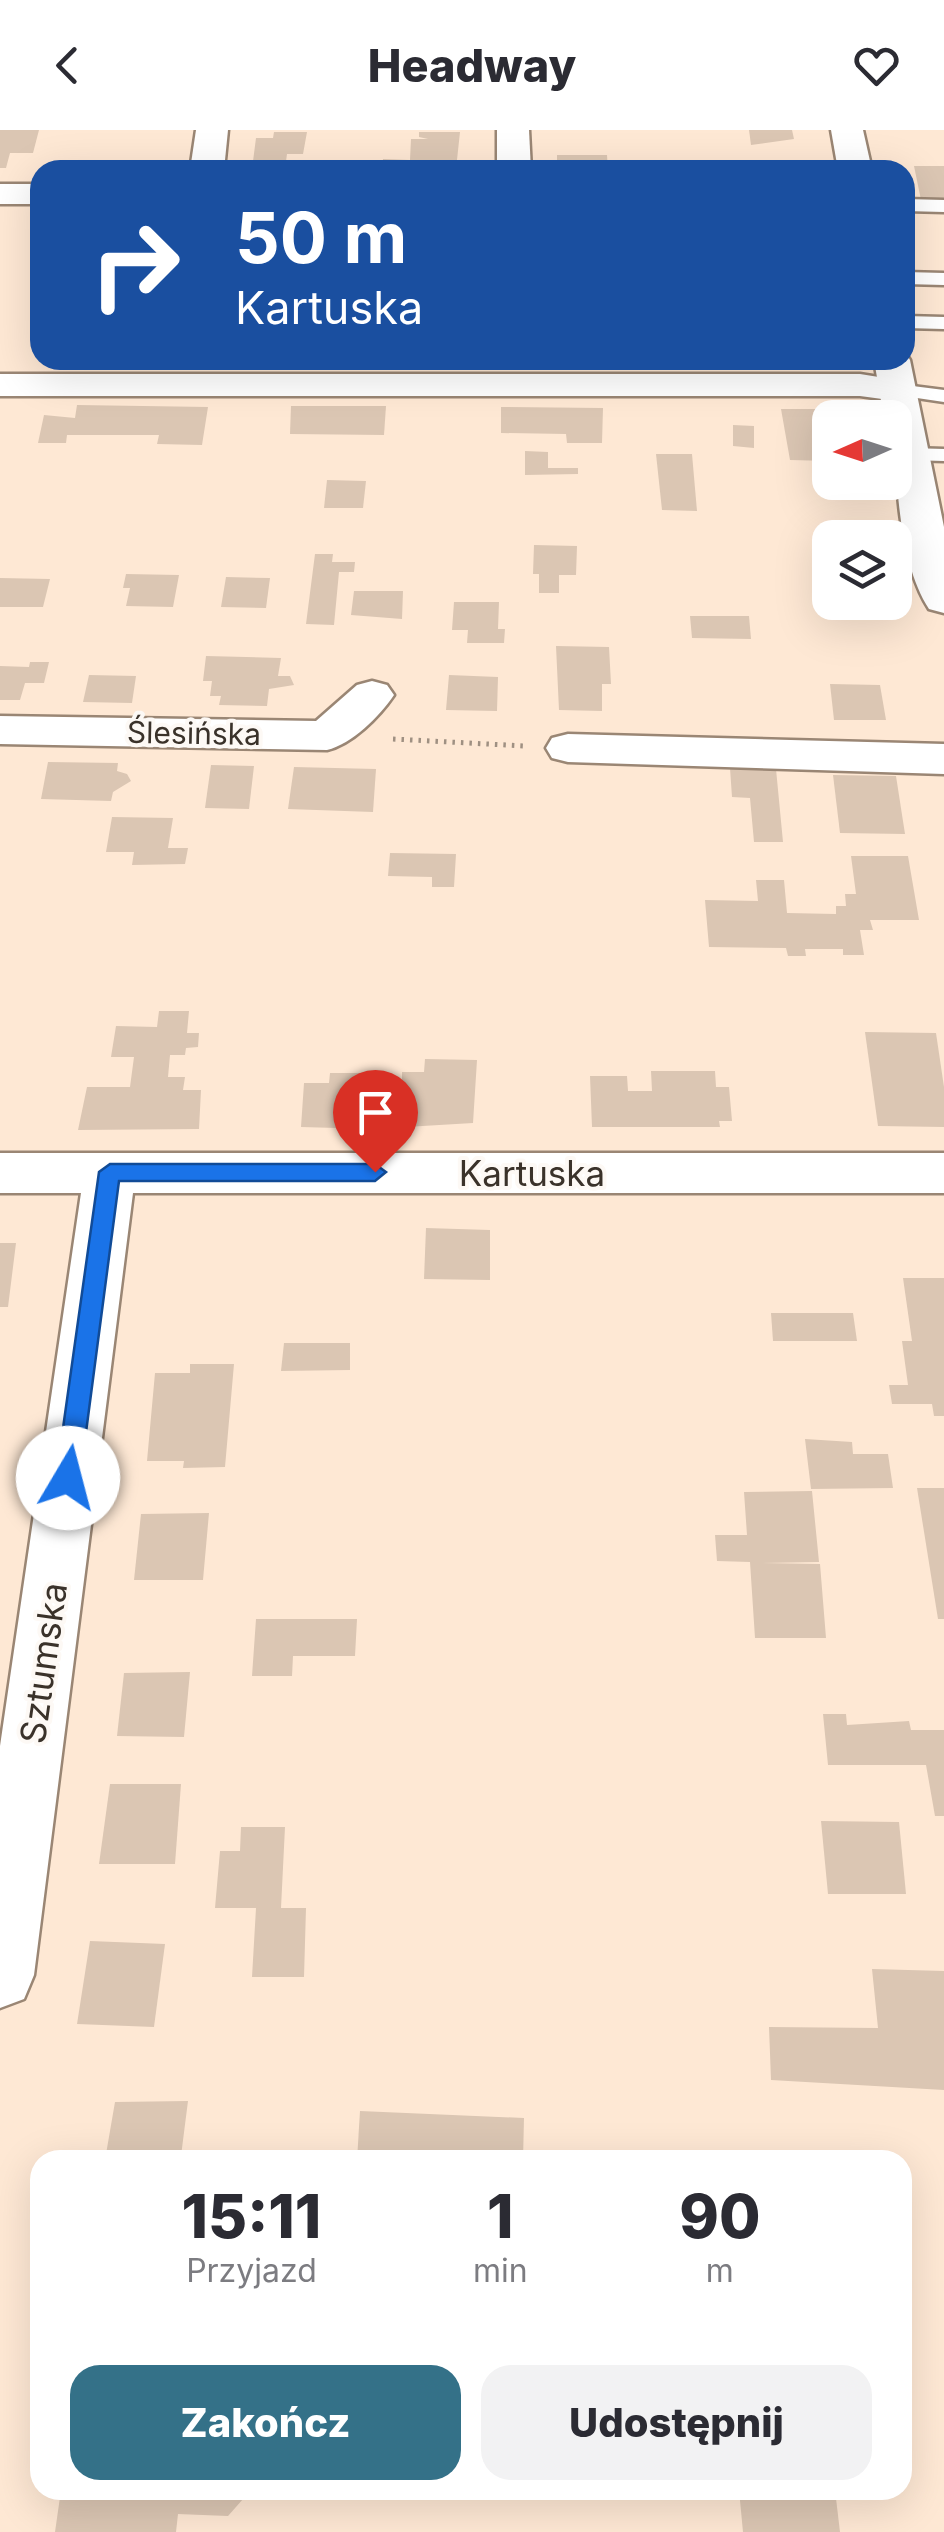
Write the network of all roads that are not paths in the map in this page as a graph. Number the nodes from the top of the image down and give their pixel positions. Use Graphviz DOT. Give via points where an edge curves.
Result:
graph roads {
  1 [pos="212,130"];
  2 [pos="513,130"];
  3 [pos="847,130"];
  4 [pos="209,160"];
  5 [pos="514,160"];
  6 [pos="854,160"];
  7 [pos="0,194"];
  8 [pos="30,194"];
  9 [pos="915,205"];
  10 [pos="944,206"];
  11 [pos="915,218"];
  12 [pos="944,218"];
  13 [pos="915,278"];
  14 [pos="944,279"];
  15 [pos="915,322"];
  16 [pos="944,323"];
  17 [pos="895,375"];
  18 [pos="0,385"];
  19 [pos="944,396"];
  20 [pos="927,454"];
  21 [pos="936,548"];
  22 [pos="944,600"];
  23 [pos="372,695"];
  24 [pos="0,730"];
  25 [pos="568,748"];
  26 [pos="944,760"];
  27 [pos="0,1172"];
  28 [pos="110,1172"];
  29 [pos="944,1174"];
  30 [pos="0,1975"];
  1 -- 4 [label="street"];
  2 -- 5 [label="street"];
  3 -- 6 [label="street"];
  7 -- 8 [label="street"];
  9 -- 10 [label="lane"];
  11 -- 12 [label="lane"];
  13 -- 14 [label="lane"];
  15 -- 16 [label="lane"];
  17 -- 18 [label="street" via="860,385"];
  17 -- 19 [label="lane"];
  17 -- 20 [label="street"];
  20 -- 21 [label="street"];
  21 -- 22 [label="street"];
  23 -- 24 [label="street, Ślesińska" via="326,736"];
  25 -- 26 [label="street"];
  27 -- 28 [label="street, Kartuska"];
  28 -- 29 [label="street, Kartuska"];
  28 -- 30 [label="street, Sztumska"];
}
